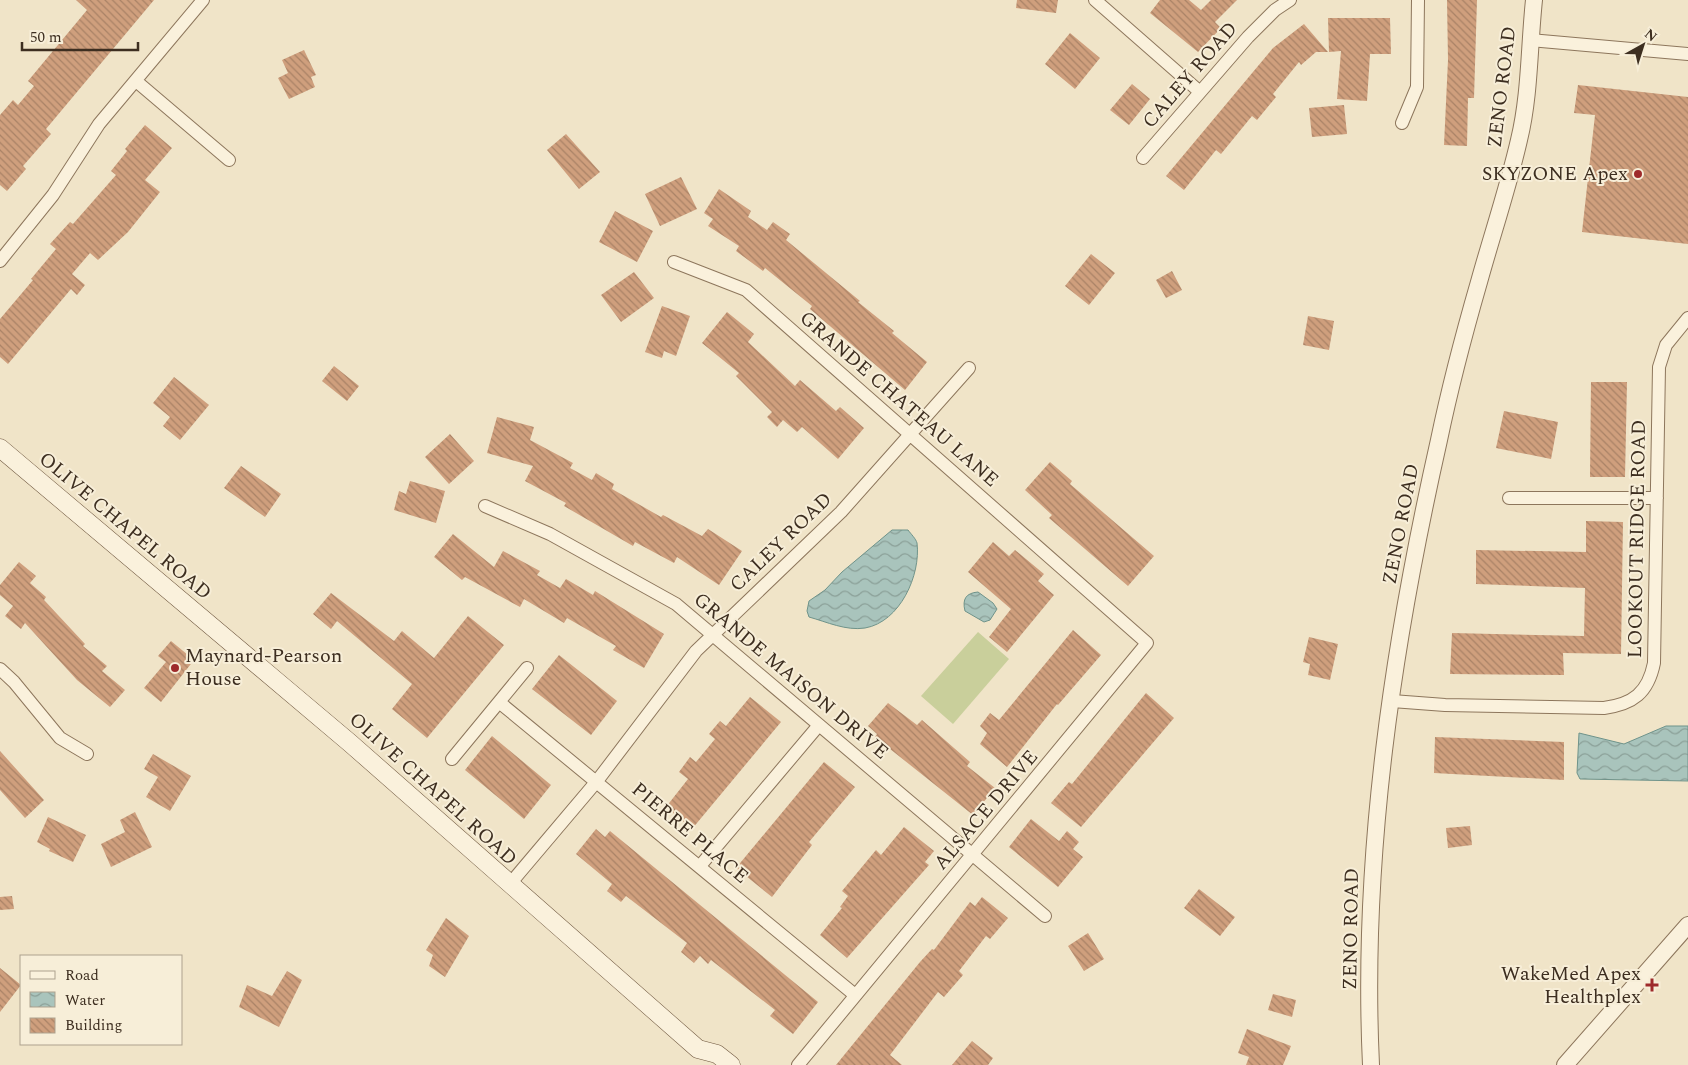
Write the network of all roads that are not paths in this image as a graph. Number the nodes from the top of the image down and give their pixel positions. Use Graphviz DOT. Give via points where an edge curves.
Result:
graph roads {
  1 [pos="203,0"];
  2 [pos="1095,0"];
  3 [pos="1290,0"];
  4 [pos="1418,0"];
  5 [pos="1534,0"];
  6 [pos="1530,40"];
  7 [pos="1688,54"];
  8 [pos="136,81"];
  9 [pos="1200,92"];
  10 [pos="1402,123"];
  11 [pos="1144,158"];
  12 [pos="229,160"];
  13 [pos="0,261"];
  14 [pos="674,262"];
  15 [pos="1688,318"];
  16 [pos="969,368"];
  17 [pos="910,434"];
  18 [pos="0,448"];
  19 [pos="1509,498"];
  20 [pos="1656,498"];
  21 [pos="485,506"];
  22 [pos="1085,587"];
  23 [pos="714,634"];
  24 [pos="527,668"];
  25 [pos="0,669"];
  26 [pos="1392,701"];
  27 [pos="499,702"];
  28 [pos="819,725"];
  29 [pos="87,754"];
  30 [pos="452,758"];
  31 [pos="597,781"];
  32 [pos="973,855"];
  33 [pos="700,866"];
  34 [pos="509,885"];
  35 [pos="1045,916"];
  36 [pos="1688,925"];
  37 [pos="855,996"];
  38 [pos="701,1057"];
  39 [pos="731,1065"];
  40 [pos="798,1065"];
  41 [pos="1371,1065"];
  42 [pos="1565,1065"];
  1 -- 8 [label="street"];
  2 -- 9 [label="street"];
  3 -- 9 [label="street, CALEY ROAD" via="1264,20"];
  4 -- 10 [label="street" via="1417,87"];
  5 -- 6 [label="street, ZENO ROAD"];
  6 -- 7 [label="street"];
  6 -- 26 [label="street, ZENO ROAD" via="1520,139 1478,282 1439,440 1405,613"];
  8 -- 12 [label="street"];
  8 -- 13 [label="street" via="98,124 58,188"];
  9 -- 11 [label="street, CALEY ROAD"];
  14 -- 17 [label="street, GRANDE CHATEAU LANE" via="746,290"];
  15 -- 20 [label="street, LOOKOUT RIDGE ROAD" via="1666,345 1659,367"];
  16 -- 17 [label="street, CALEY ROAD"];
  17 -- 22 [label="street, GRANDE CHATEAU LANE"];
  17 -- 23 [label="street, CALEY ROAD" via="829,524"];
  18 -- 34 [label="main road, OLIVE CHAPEL ROAD" via="350,743"];
  19 -- 20 [label="street"];
  20 -- 26 [label="street, LOOKOUT RIDGE ROAD" via="1654,664 1649,682 1634,700 1604,708"];
  21 -- 23 [label="street, GRANDE MAISON DRIVE" via="550,534 655,590"];
  22 -- 32 [label="street, ALSACE DRIVE" via="1147,643"];
  23 -- 28 [label="street, GRANDE MAISON DRIVE"];
  23 -- 31 [label="street, CALEY ROAD" via="696,651"];
  24 -- 27 [label="street"];
  25 -- 29 [label="street" via="60,738"];
  26 -- 41 [label="street, ZENO ROAD" via="1370,907"];
  27 -- 30 [label="street"];
  27 -- 31 [label="street, PIERRE PLACE"];
  28 -- 32 [label="street, GRANDE MAISON DRIVE"];
  28 -- 33 [label="street"];
  31 -- 33 [label="street, PIERRE PLACE"];
  31 -- 34 [label="street, CALEY ROAD"];
  32 -- 35 [label="street, GRANDE MAISON DRIVE"];
  32 -- 37 [label="street, ALSACE DRIVE"];
  33 -- 37 [label="street, PIERRE PLACE"];
  34 -- 38 [label="main road, OLIVE CHAPEL ROAD"];
  36 -- 42 [label="street"];
  37 -- 40 [label="street, ALSACE DRIVE"];
  38 -- 39 [label="main road, OLIVE CHAPEL ROAD" via="717,1054"];
}
